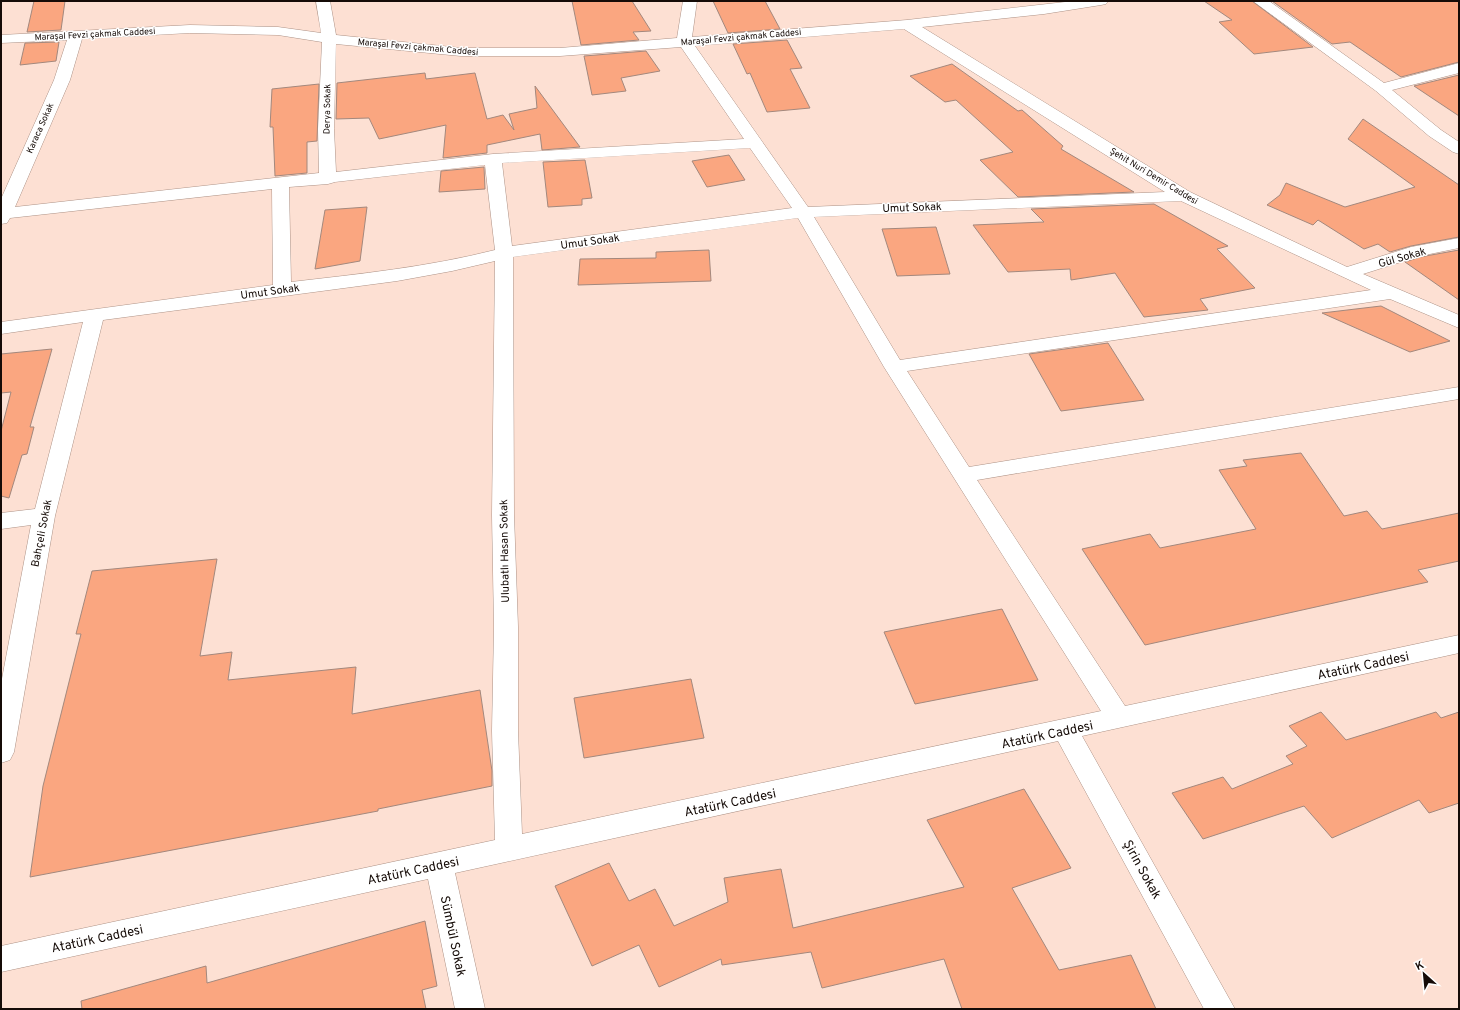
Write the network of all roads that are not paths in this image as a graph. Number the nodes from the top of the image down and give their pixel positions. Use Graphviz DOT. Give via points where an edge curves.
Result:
graph roads {
  1 [pos="323,1"];
  2 [pos="690,1"];
  3 [pos="1101,1"];
  4 [pos="1260,1"];
  5 [pos="906,24"];
  6 [pos="76,36"];
  7 [pos="1,38"];
  8 [pos="329,39"];
  9 [pos="684,41"];
  10 [pos="1459,68"];
  11 [pos="1381,88"];
  12 [pos="754,143"];
  13 [pos="1459,149"];
  14 [pos="493,160"];
  15 [pos="328,179"];
  16 [pos="280,184"];
  17 [pos="1184,196"];
  18 [pos="802,212"];
  19 [pos="2,216"];
  20 [pos="1459,243"];
  21 [pos="504,253"];
  22 [pos="1346,273"];
  23 [pos="282,289"];
  24 [pos="1391,293"];
  25 [pos="94,316"];
  26 [pos="1459,322"];
  27 [pos="1,328"];
  28 [pos="894,367"];
  29 [pos="1459,393"];
  30 [pos="963,475"];
  31 [pos="44,516"];
  32 [pos="1,521"];
  33 [pos="1459,644"];
  34 [pos="1119,718"];
  35 [pos="1066,730"];
  36 [pos="1,752"];
  37 [pos="510,850"];
  38 [pos="439,864"];
  39 [pos="1,959"];
  40 [pos="470,1009"];
  41 [pos="1220,1009"];
  1 -- 8 [label="street, Derya Sokak"];
  2 -- 9 [label="street"];
  3 -- 5 [label="street, Maraşal Fevzi çakmak Caddesi" via="1044,10"];
  4 -- 11 [label="street"];
  5 -- 9 [label="street, Maraşal Fevzi çakmak Caddesi"];
  5 -- 17 [label="street, Şehit Nuri Demir Caddesi"];
  6 -- 7 [label="street, Maraşal Fevzi çakmak Caddesi"];
  6 -- 8 [label="street, Maraşal Fevzi çakmak Caddesi" via="206,29 278,31"];
  6 -- 19 [label="street, Karaca Sokak" via="62,80"];
  8 -- 9 [label="street, Maraşal Fevzi çakmak Caddesi" via="461,52 560,52"];
  8 -- 15 [label="street, Derya Sokak" via="326,129"];
  9 -- 12 [label="street"];
  10 -- 11 [label="street"];
  11 -- 13 [label="street"];
  12 -- 14 [label="street"];
  12 -- 18 [label="street"];
  14 -- 15 [label="street"];
  14 -- 21 [label="street, Ulubatlı Hasan Sokak"];
  15 -- 16 [label="street"];
  16 -- 19 [label="street"];
  16 -- 23 [label="street"];
  17 -- 18 [label="street, Umut Sokak"];
  17 -- 22 [label="street, Şehit Nuri Demir Caddesi"];
  18 -- 21 [label="street, Umut Sokak"];
  18 -- 28 [label="street"];
  20 -- 22 [label="street, Gül Sokak" via="1418,251"];
  21 -- 23 [label="street, Umut Sokak" via="397,276"];
  21 -- 37 [label="street, Ulubatlı Hasan Sokak" via="502,514"];
  22 -- 24 [label="street, Şehit Nuri Demir Caddesi"];
  23 -- 25 [label="street, Umut Sokak"];
  24 -- 26 [label="street, Şehit Nuri Demir Caddesi"];
  24 -- 28 [label="street"];
  25 -- 27 [label="street, Umut Sokak"];
  25 -- 31 [label="street, Bahçeli Sokak"];
  28 -- 30 [label="street"];
  29 -- 30 [label="street"];
  30 -- 34 [label="street"];
  31 -- 32 [label="street"];
  31 -- 36 [label="street, Bahçeli Sokak"];
  33 -- 34 [label="street, Atatürk Caddesi"];
  34 -- 35 [label="street, Atatürk Caddesi"];
  35 -- 37 [label="street, Atatürk Caddesi"];
  35 -- 41 [label="street, Şirin Sokak"];
  37 -- 38 [label="street, Atatürk Caddesi"];
  38 -- 39 [label="street, Atatürk Caddesi"];
  38 -- 40 [label="street, Sümbül Sokak"];
}
